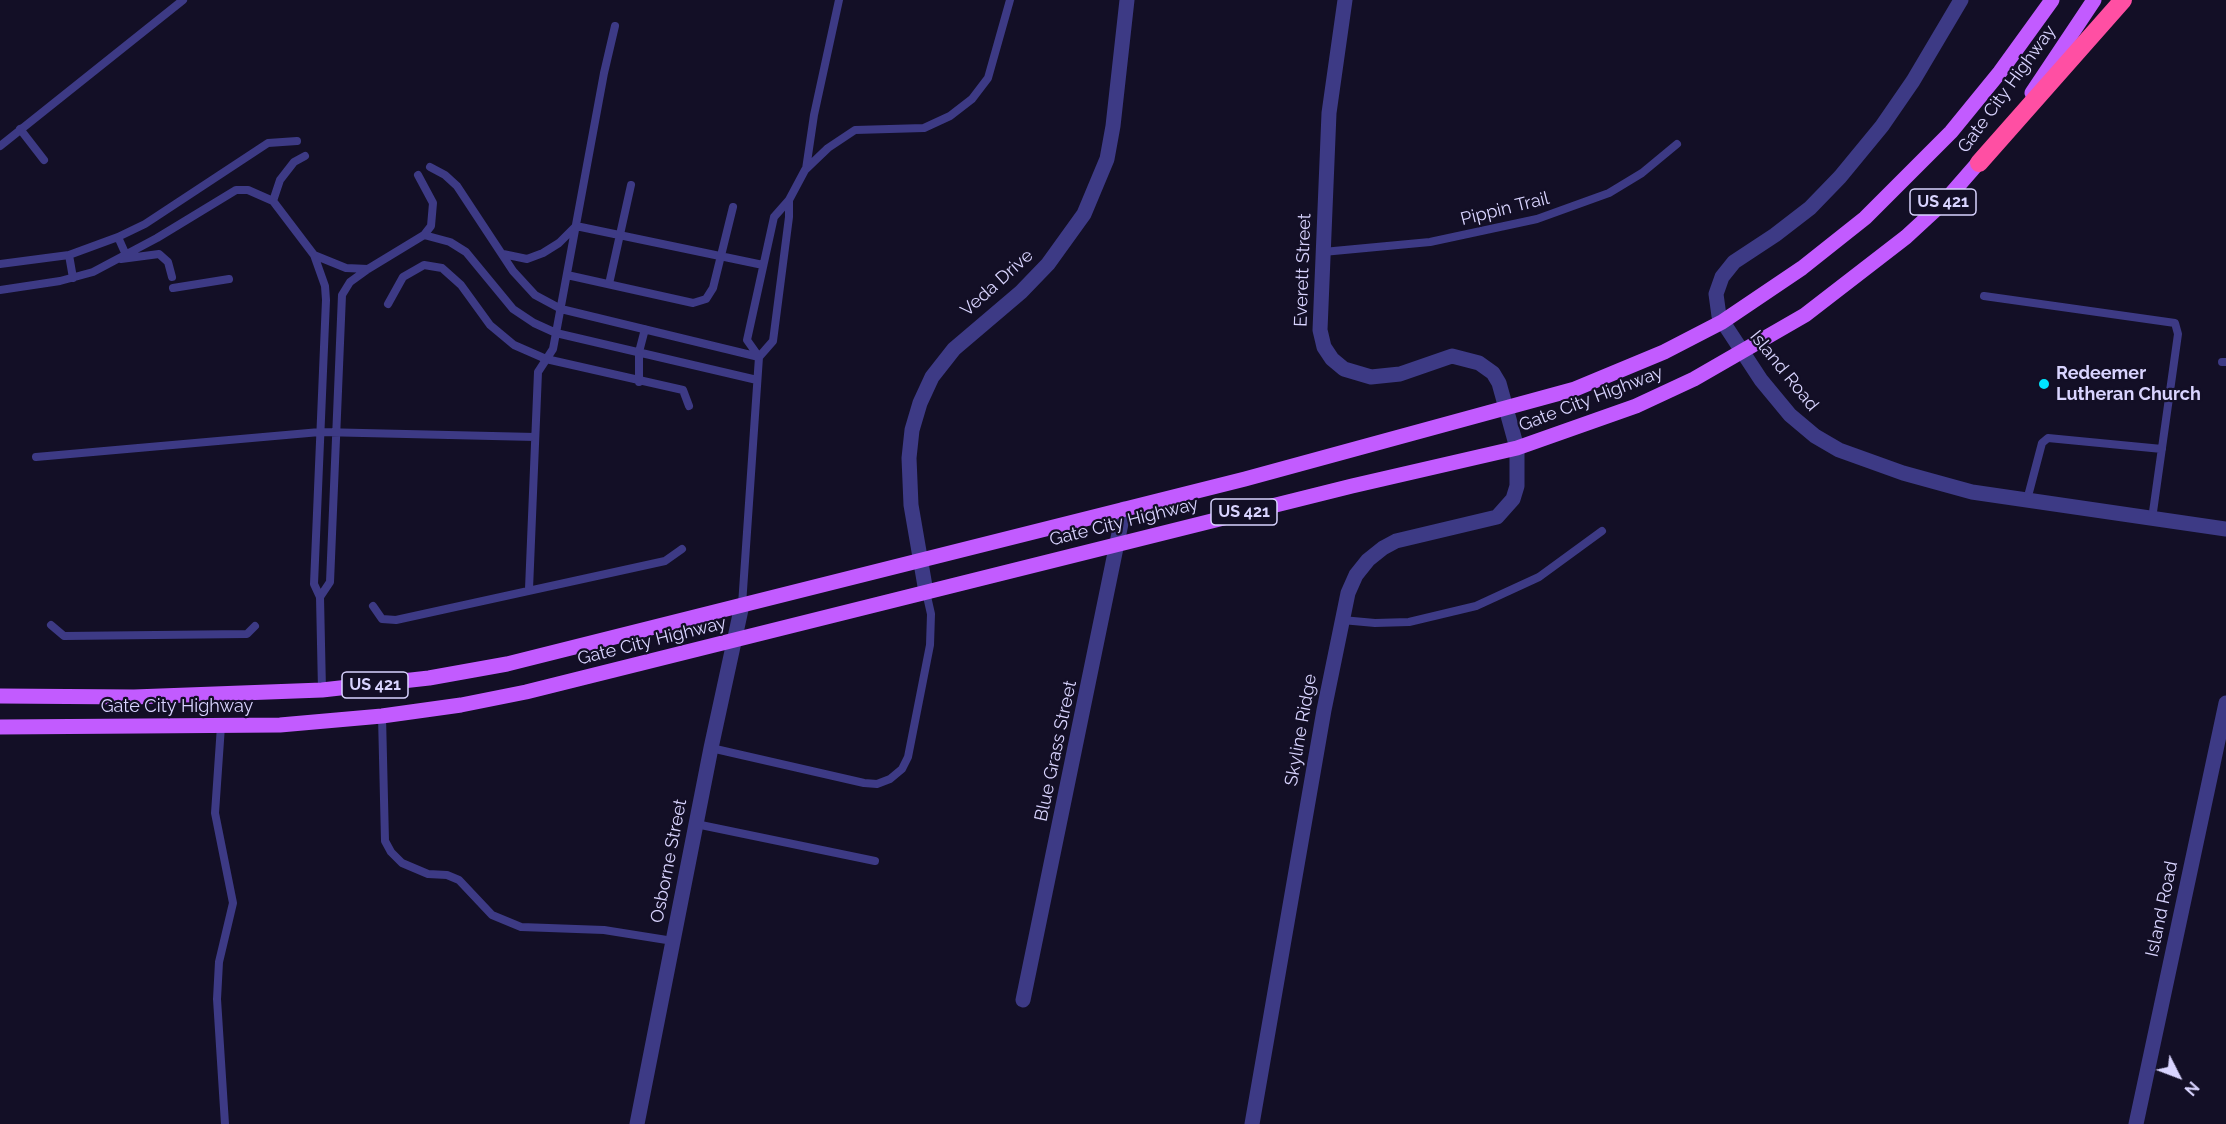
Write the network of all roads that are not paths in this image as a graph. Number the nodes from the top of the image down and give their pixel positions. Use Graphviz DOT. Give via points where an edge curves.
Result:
graph roads {
  1 [pos="183,0"];
  2 [pos="839,0"];
  3 [pos="1010,0"];
  4 [pos="1127,0"];
  5 [pos="1345,0"];
  6 [pos="1961,0"];
  7 [pos="2052,0"];
  8 [pos="2094,0"];
  9 [pos="2123,0"];
  10 [pos="615,26"];
  11 [pos="20,129"];
  12 [pos="297,141"];
  13 [pos="1677,144"];
  14 [pos="0,146"];
  15 [pos="305,156"];
  16 [pos="44,160"];
  17 [pos="1979,163"];
  18 [pos="430,167"];
  19 [pos="806,170"];
  20 [pos="418,175"];
  21 [pos="631,184"];
  22 [pos="789,200"];
  23 [pos="273,201"];
  24 [pos="733,207"];
  25 [pos="576,226"];
  26 [pos="621,235"];
  27 [pos="424,236"];
  28 [pos="118,237"];
  29 [pos="1323,252"];
  30 [pos="502,254"];
  31 [pos="69,255"];
  32 [pos="126,255"];
  33 [pos="314,255"];
  34 [pos="721,256"];
  35 [pos="117,260"];
  36 [pos="0,264"];
  37 [pos="763,265"];
  38 [pos="368,268"];
  39 [pos="567,275"];
  40 [pos="172,277"];
  41 [pos="73,278"];
  42 [pos="229,279"];
  43 [pos="609,284"];
  44 [pos="173,288"];
  45 [pos="0,290"];
  46 [pos="1984,296"];
  47 [pos="388,304"];
  48 [pos="561,309"];
  49 [pos="1722,322"];
  50 [pos="645,329"];
  51 [pos="556,333"];
  52 [pos="639,352"];
  53 [pos="1742,353"];
  54 [pos="759,357"];
  55 [pos="546,359"];
  56 [pos="757,380"];
  57 [pos="639,382"];
  58 [pos="690,406"];
  59 [pos="1507,409"];
  60 [pos="320,432"];
  61 [pos="335,432"];
  62 [pos="535,437"];
  63 [pos="1517,448"];
  64 [pos="2162,449"];
  65 [pos="36,457"];
  66 [pos="2026,501"];
  67 [pos="1124,509"];
  68 [pos="2152,519"];
  69 [pos="2226,529"];
  70 [pos="1602,531"];
  71 [pos="1117,544"];
  72 [pos="682,549"];
  73 [pos="920,560"];
  74 [pos="529,590"];
  75 [pos="926,592"];
  76 [pos="320,597"];
  77 [pos="742,605"];
  78 [pos="373,606"];
  79 [pos="1342,620"];
  80 [pos="51,624"];
  81 [pos="255,626"];
  82 [pos="734,641"];
  83 [pos="322,690"];
  84 [pos="0,696"];
  85 [pos="2226,703"];
  86 [pos="382,716"];
  87 [pos="221,726"];
  88 [pos="0,728"];
  89 [pos="711,748"];
  90 [pos="696,824"];
  91 [pos="875,861"];
  92 [pos="673,941"];
  93 [pos="1023,1000"];
  94 [pos="225,1124"];
  95 [pos="637,1124"];
  96 [pos="1252,1124"];
  97 [pos="2136,1124"];
  1 -- 11 [label="lane"];
  2 -- 19 [label="lane"];
  3 -- 19 [label="lane" via="988,78 965,105 924,128 855,130 828,148"];
  4 -- 73 [label="street, Veda Drive" via="1109,148 1084,214 1048,264 954,350 932,377 920,403 909,458 911,505"];
  5 -- 29 [label="street, Everett Street" via="1329,112"];
  6 -- 49 [label="street, Island Road" via="1913,81 1840,177 1810,208 1734,262 1722,277 1716,303"];
  7 -- 49 [label="main road, Gate City Highway / US 421" via="2001,72 1913,172 1802,268"];
  8 -- 17 [label="main road, Gate City Highway / US 421" via="2023,106"];
  9 -- 17 [label="highway"];
  10 -- 25 [label="lane"];
  11 -- 14 [label="lane"];
  11 -- 16 [label="lane"];
  12 -- 28 [label="lane" via="268,143 145,224"];
  13 -- 29 [label="lane, Pippin Trail" via="1642,173 1609,193 1537,219 1430,242"];
  15 -- 23 [label="lane" via="294,162 279,180"];
  17 -- 53 [label="main road, Gate City Highway / US 421" via="1906,237 1857,278"];
  18 -- 30 [label="lane" via="457,186"];
  19 -- 22 [label="lane"];
  20 -- 27 [label="lane" via="433,203 432,226"];
  21 -- 26 [label="lane"];
  22 -- 37 [label="lane" via="774,216"];
  22 -- 54 [label="lane" via="773,341"];
  23 -- 32 [label="lane" via="248,190 236,190"];
  23 -- 33 [label="lane"];
  24 -- 34 [label="lane"];
  25 -- 26 [label="lane"];
  25 -- 30 [label="lane" via="543,253 527,259"];
  25 -- 39 [label="lane"];
  26 -- 34 [label="lane"];
  26 -- 43 [label="lane"];
  27 -- 38 [label="lane"];
  27 -- 51 [label="lane" via="450,242 466,252 513,309"];
  28 -- 31 [label="lane"];
  28 -- 32 [label="lane"];
  29 -- 59 [label="street, Everett Street" via="1320,330 1324,347 1338,364 1371,377 1411,371 1440,359 1466,357 1493,373"];
  30 -- 48 [label="lane" via="535,295"];
  31 -- 36 [label="lane"];
  31 -- 41 [label="lane"];
  32 -- 35 [label="lane"];
  33 -- 38 [label="lane" via="346,268"];
  33 -- 60 [label="lane" via="326,300"];
  34 -- 37 [label="lane"];
  34 -- 43 [label="lane" via="713,288 706,299 693,303"];
  35 -- 40 [label="lane" via="159,254 168,262"];
  35 -- 41 [label="lane"];
  37 -- 54 [label="lane" via="747,340"];
  38 -- 61 [label="lane" via="350,282 342,295"];
  39 -- 43 [label="lane"];
  39 -- 48 [label="lane"];
  41 -- 45 [label="lane"];
  42 -- 44 [label="lane"];
  46 -- 64 [label="lane" via="2175,323 2178,334"];
  47 -- 55 [label="lane" via="403,277 424,265 442,268 461,285 490,325 514,345"];
  48 -- 50 [label="lane"];
  48 -- 51 [label="lane"];
  49 -- 53 [label="street, Island Road"];
  49 -- 59 [label="main road, Gate City Highway / US 421" via="1609,377"];
  50 -- 52 [label="lane"];
  50 -- 54 [label="lane"];
  51 -- 52 [label="lane"];
  51 -- 55 [label="lane"];
  52 -- 56 [label="lane"];
  52 -- 57 [label="lane"];
  53 -- 63 [label="main road, Gate City Highway / US 421" via="1636,406"];
  53 -- 66 [label="street, Island Road" via="1790,416 1839,450 1972,492"];
  54 -- 56 [label="lane"];
  55 -- 57 [label="lane"];
  55 -- 62 [label="lane" via="538,372"];
  56 -- 77 [label="lane"];
  57 -- 58 [label="lane" via="683,390"];
  59 -- 63 [label="street, Everett Street"];
  59 -- 67 [label="main road, Gate City Highway / US 421"];
  60 -- 61 [label="lane"];
  60 -- 65 [label="lane"];
  60 -- 76 [label="lane" via="314,584"];
  61 -- 62 [label="lane"];
  61 -- 76 [label="lane" via="330,582"];
  62 -- 74 [label="lane"];
  63 -- 71 [label="main road, Gate City Highway / US 421"];
  63 -- 79 [label="street, Skyline Ridge" via="1517,486 1506,510 1484,522 1396,541 1383,548 1356,575"];
  64 -- 66 [label="lane" via="2048,438 2042,443"];
  64 -- 68 [label="lane"];
  66 -- 68 [label="street, Island Road"];
  67 -- 71 [label="street, Blue Grass Street"];
  67 -- 73 [label="main road, Gate City Highway / US 421"];
  68 -- 69 [label="street, Island Road"];
  70 -- 79 [label="lane" via="1539,577 1476,606 1409,622"];
  71 -- 75 [label="main road, Gate City Highway / US 421"];
  71 -- 93 [label="street, Blue Grass Street"];
  72 -- 74 [label="lane" via="665,561"];
  73 -- 75 [label="street, Veda Drive"];
  73 -- 77 [label="main road, Gate City Highway / US 421"];
  74 -- 78 [label="lane" via="396,620 382,619"];
  75 -- 82 [label="main road, Gate City Highway / US 421"];
  75 -- 89 [label="lane" via="931,614 930,645 908,757 890,779 864,783"];
  76 -- 83 [label="lane"];
  77 -- 82 [label="street, Osborne Street"];
  77 -- 83 [label="main road, Gate City Highway / US 421" via="507,664 429,678"];
  79 -- 96 [label="street, Skyline Ridge"];
  80 -- 81 [label="lane" via="64,636 247,634"];
  82 -- 86 [label="main road, Gate City Highway / US 421" via="526,692"];
  82 -- 89 [label="street, Osborne Street"];
  83 -- 84 [label="main road, Gate City Highway / US 421" via="145,697"];
  85 -- 97 [label="street, Island Road"];
  86 -- 87 [label="main road, Gate City Highway / US 421"];
  86 -- 92 [label="lane" via="385,841 402,863 428,874 459,879 492,915 521,927 604,930"];
  87 -- 88 [label="main road, Gate City Highway / US 421"];
  87 -- 94 [label="lane" via="215,813 233,903 219,962 217,999"];
  89 -- 90 [label="street, Osborne Street"];
  90 -- 91 [label="lane"];
  90 -- 92 [label="street, Osborne Street"];
  92 -- 95 [label="street, Osborne Street"];
}
